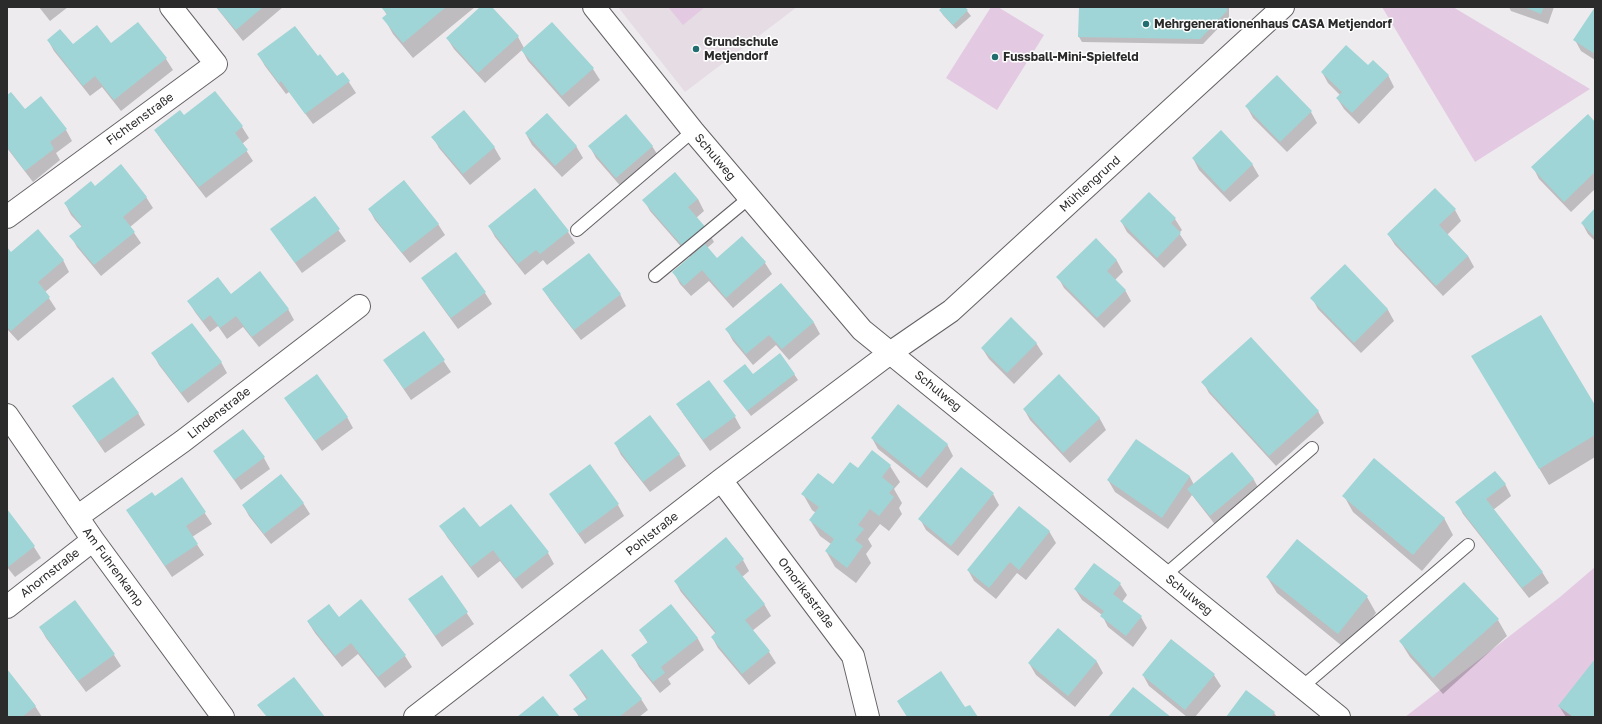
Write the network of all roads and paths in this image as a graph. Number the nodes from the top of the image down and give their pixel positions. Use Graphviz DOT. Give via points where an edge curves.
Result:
graph roads {
  1 [pos="171,7"];
  2 [pos="594,7"];
  3 [pos="1283,7"];
  4 [pos="693,131"];
  5 [pos="749,198"];
  6 [pos="7,217"];
  7 [pos="577,230"];
  8 [pos="655,276"];
  9 [pos="359,306"];
  10 [pos="890,353"];
  11 [pos="7,415"];
  12 [pos="1312,448"];
  13 [pos="722,480"];
  14 [pos="77,517"];
  15 [pos="93,540"];
  16 [pos="1468,545"];
  17 [pos="1165,576"];
  18 [pos="7,607"];
  19 [pos="1302,687"];
  20 [pos="223,717"];
  21 [pos="415,717"];
  22 [pos="868,717"];
  23 [pos="1339,717"];
  1 -- 6 [label="street, Fichtenstraße" via="216,64"];
  2 -- 4 [label="street, Schulweg"];
  3 -- 10 [label="street, Mühlengrund" via="951,311"];
  4 -- 5 [label="street, Schulweg"];
  4 -- 7 [label="lane"];
  5 -- 8 [label="lane"];
  5 -- 10 [label="street, Schulweg" via="862,330"];
  9 -- 14 [label="street, Lindenstraße" via="184,441"];
  10 -- 13 [label="street, Pohlstraße"];
  10 -- 17 [label="street, Schulweg"];
  11 -- 14 [label="street, Am Fuhrenkamp"];
  12 -- 17 [label="lane"];
  13 -- 21 [label="street, Pohlstraße"];
  13 -- 22 [label="street, Omorikastraße" via="854,656"];
  14 -- 15 [label="street, Am Fuhrenkamp"];
  15 -- 18 [label="street, Ahornstraße"];
  15 -- 20 [label="street, Am Fuhrenkamp"];
  16 -- 19 [label="lane"];
  17 -- 19 [label="street, Schulweg"];
  19 -- 23 [label="street, Schulweg"];
}
